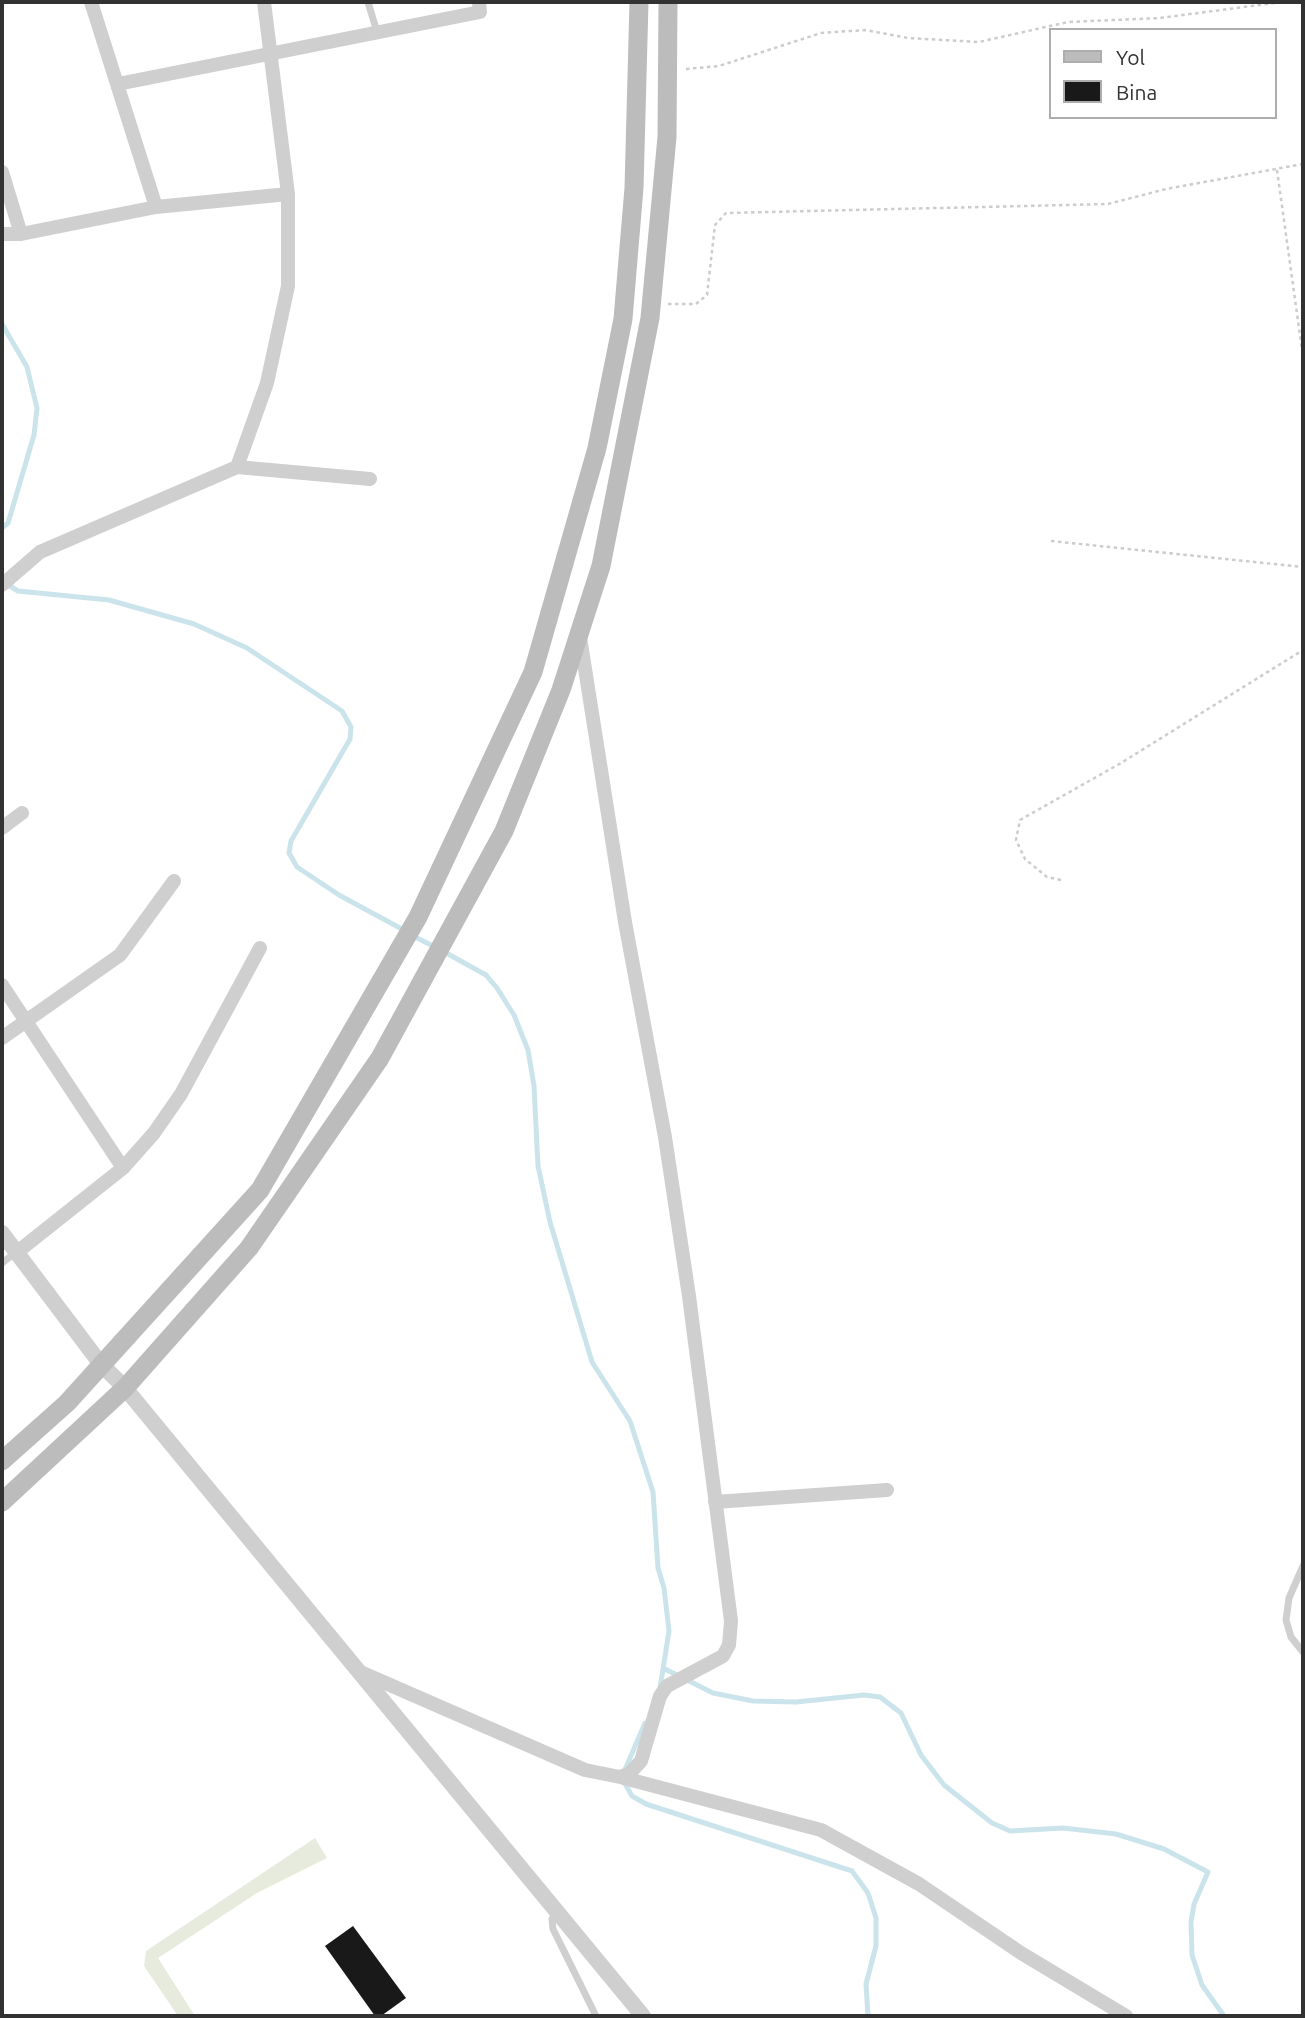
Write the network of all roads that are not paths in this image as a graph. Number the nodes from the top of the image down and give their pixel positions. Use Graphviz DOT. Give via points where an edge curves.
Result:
graph roads {
  1 [pos="91,2"];
  2 [pos="264,2"];
  3 [pos="368,2"];
  4 [pos="479,2"];
  5 [pos="639,2"];
  6 [pos="668,2"];
  7 [pos="376,32"];
  8 [pos="272,52"];
  9 [pos="117,84"];
  10 [pos="2,172"];
  11 [pos="288,194"];
  12 [pos="156,207"];
  13 [pos="21,233"];
  14 [pos="2,234"];
  15 [pos="237,467"];
  16 [pos="370,479"];
  17 [pos="2,585"];
  18 [pos="579,634"];
  19 [pos="22,813"];
  20 [pos="2,828"];
  21 [pos="174,881"];
  22 [pos="260,948"];
  23 [pos="2,985"];
  24 [pos="25,1021"];
  25 [pos="2,1038"];
  26 [pos="123,1168"];
  27 [pos="2,1233"];
  28 [pos="16,1253"];
  29 [pos="2,1263"];
  30 [pos="100,1363"];
  31 [pos="124,1388"];
  32 [pos="2,1461"];
  33 [pos="887,1490"];
  34 [pos="2,1502"];
  35 [pos="715,1502"];
  36 [pos="1303,1566"];
  37 [pos="1303,1653"];
  38 [pos="356,1671"];
  39 [pos="620,1777"];
  40 [pos="556,1912"];
  41 [pos="596,2016"];
  42 [pos="643,2016"];
  43 [pos="1126,2016"];
  1 -- 9 [label="street"];
  2 -- 8 [label="street"];
  3 -- 7 [label="lane"];
  4 -- 7 [label="street" via="480,12"];
  5 -- 30 [label="main road" via="634,188 623,320 597,448 533,672 418,917 260,1190"];
  6 -- 18 [label="main road" via="667,136 651,304 601,566"];
  7 -- 8 [label="street"];
  8 -- 9 [label="street"];
  8 -- 11 [label="street"];
  9 -- 12 [label="street"];
  10 -- 13 [label="street"];
  11 -- 12 [label="street"];
  11 -- 15 [label="street" via="288,286 267,383"];
  12 -- 13 [label="street"];
  13 -- 14 [label="street"];
  15 -- 16 [label="street"];
  15 -- 17 [label="street" via="40,552"];
  18 -- 31 [label="main road" via="504,831 380,1058 249,1248"];
  18 -- 35 [label="street" via="667,1150"];
  19 -- 20 [label="street"];
  21 -- 24 [label="street" via="120,955"];
  22 -- 26 [label="street" via="181,1094"];
  23 -- 24 [label="street"];
  24 -- 25 [label="street"];
  24 -- 26 [label="street"];
  26 -- 28 [label="street"];
  27 -- 28 [label="street"];
  28 -- 29 [label="lane"];
  28 -- 30 [label="street"];
  30 -- 31 [label="street"];
  30 -- 32 [label="main road" via="67,1403"];
  31 -- 34 [label="main road"];
  31 -- 38 [label="street"];
  33 -- 35 [label="street"];
  35 -- 39 [label="street" via="731,1621 729,1645 723,1656 667,1686 641,1761"];
  36 -- 37 [label="lane" via="1286,1609 1291,1637"];
  38 -- 39 [label="street" via="585,1770"];
  38 -- 40 [label="street"];
  39 -- 43 [label="street" via="821,1829 919,1884"];
  40 -- 41 [label="lane" via="553,1928"];
  40 -- 42 [label="street"];
}
